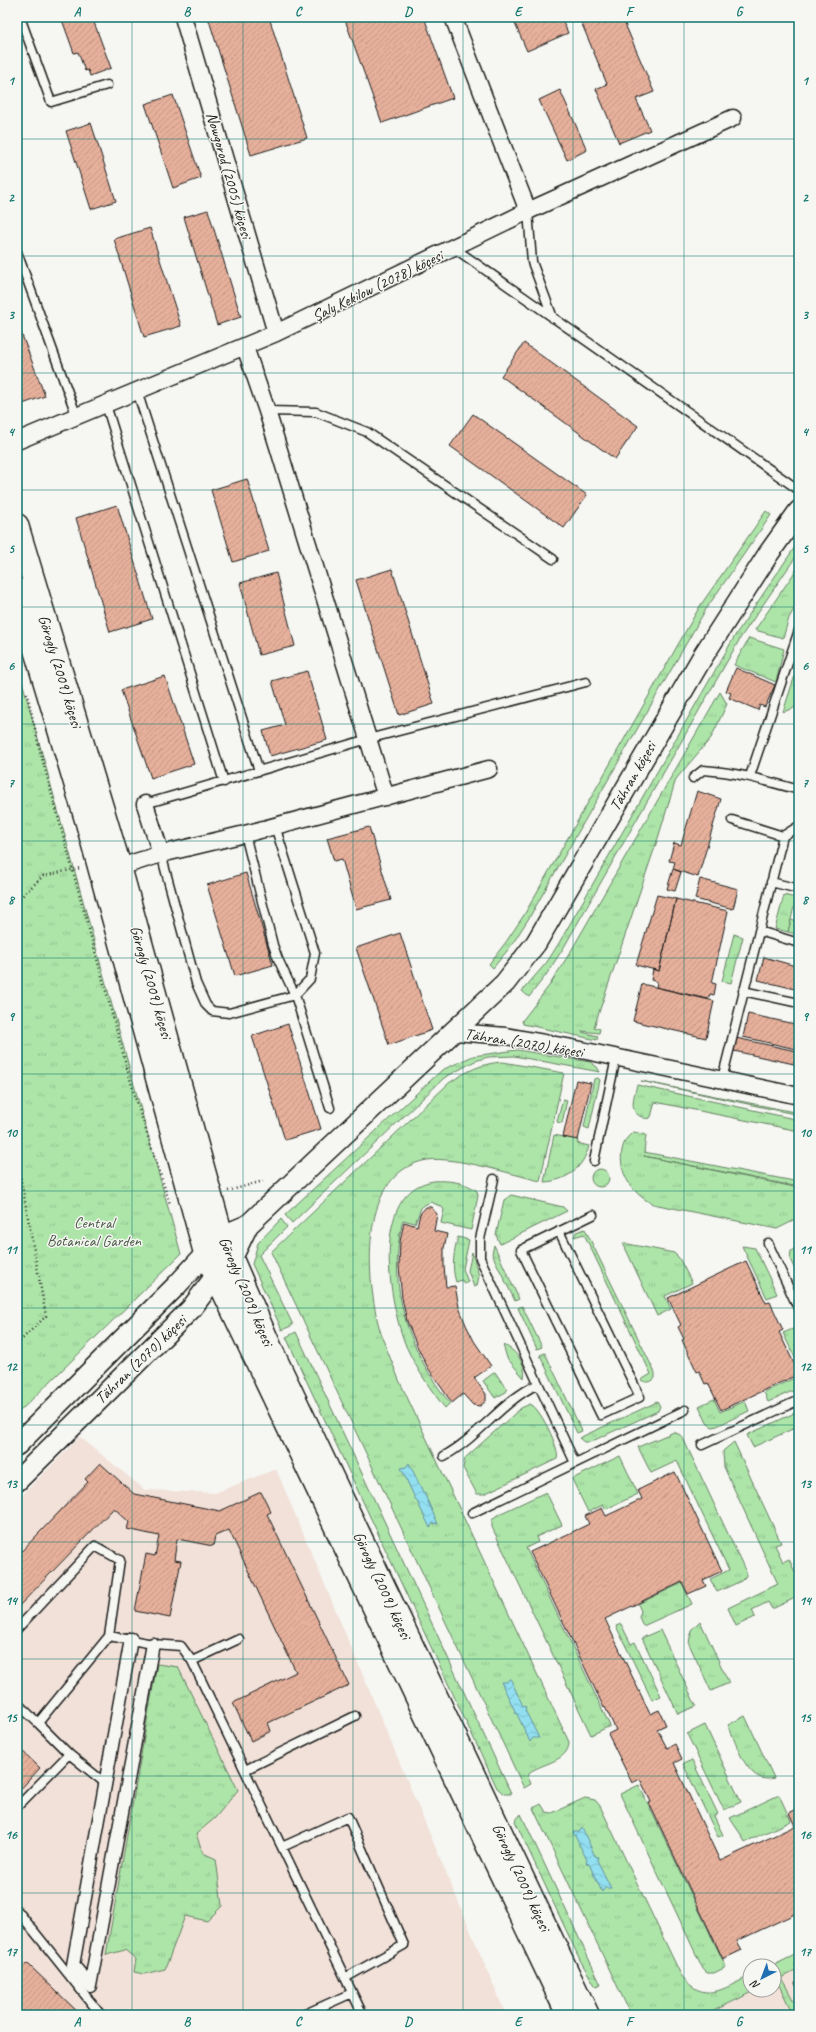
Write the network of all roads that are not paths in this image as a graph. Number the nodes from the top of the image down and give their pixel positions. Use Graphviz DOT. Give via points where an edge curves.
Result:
graph roads {
  1 [pos="20,17"];
  2 [pos="183,17"];
  3 [pos="453,17"];
  4 [pos="107,85"];
  5 [pos="733,118"];
  6 [pos="528,211"];
  7 [pos="454,248"];
  8 [pos="17,252"];
  9 [pos="553,318"];
  10 [pos="276,333"];
  11 [pos="245,347"];
  12 [pos="137,392"];
  13 [pos="106,405"];
  14 [pos="267,411"];
  15 [pos="77,417"];
  16 [pos="17,441"];
  17 [pos="799,490"];
  18 [pos="799,511"];
  19 [pos="17,525"];
  20 [pos="553,559"];
  21 [pos="17,590"];
  22 [pos="799,630"];
  23 [pos="586,682"];
  24 [pos="368,739"];
  25 [pos="489,769"];
  26 [pos="259,772"];
  27 [pos="750,776"];
  28 [pos="693,778"];
  29 [pos="224,782"];
  30 [pos="799,790"];
  31 [pos="386,797"];
  32 [pos="145,804"];
  33 [pos="732,820"];
  34 [pos="275,826"];
  35 [pos="799,826"];
  36 [pos="245,834"];
  37 [pos="783,836"];
  38 [pos="161,854"];
  39 [pos="120,867"];
  40 [pos="771,882"];
  41 [pos="799,889"];
  42 [pos="759,931"];
  43 [pos="799,943"];
  44 [pos="743,991"];
  45 [pos="295,995"];
  46 [pos="799,1003"];
  47 [pos="455,1032"];
  48 [pos="616,1058"];
  49 [pos="722,1079"];
  50 [pos="799,1096"];
  51 [pos="330,1108"];
  52 [pos="594,1161"];
  53 [pos="494,1179"];
  54 [pos="593,1215"];
  55 [pos="248,1225"];
  56 [pos="560,1231"];
  57 [pos="222,1236"];
  58 [pos="768,1243"];
  59 [pos="205,1253"];
  60 [pos="232,1258"];
  61 [pos="215,1277"];
  62 [pos="799,1310"];
  63 [pos="538,1384"];
  64 [pos="799,1400"];
  65 [pos="685,1410"];
  66 [pos="17,1445"];
  67 [pos="702,1446"];
  68 [pos="444,1456"];
  69 [pos="575,1463"];
  70 [pos="17,1481"];
  71 [pos="472,1513"];
  72 [pos="17,1629"];
  73 [pos="109,1636"];
  74 [pos="131,1639"];
  75 [pos="239,1639"];
  76 [pos="153,1644"];
  77 [pos="192,1661"];
  78 [pos="17,1703"];
  79 [pos="355,1716"];
  80 [pos="38,1723"];
  81 [pos="69,1754"];
  82 [pos="244,1770"];
  83 [pos="105,1783"];
  84 [pos="17,1807"];
  85 [pos="282,1847"];
  86 [pos="17,1910"];
  87 [pos="345,1978"];
  88 [pos="352,1993"];
  89 [pos="101,2015"];
  90 [pos="303,2015"];
  91 [pos="363,2015"];
  92 [pos="568,2015"];
  93 [pos="588,2015"];
  1 -- 4 [label="lane" via="51,102"];
  2 -- 10 [label="street, Nowgorod (2005) köçesi"];
  3 -- 6 [label="street"];
  5 -- 6 [label="street, Şaly Kekilow (2078) köçesi"];
  6 -- 7 [label="street, Şaly Kekilow (2078) köçesi"];
  6 -- 9 [label="lane" via="532,262"];
  7 -- 9 [label="lane"];
  7 -- 10 [label="street, Şaly Kekilow (2078) köçesi"];
  8 -- 15 [label="lane"];
  9 -- 17 [label="lane"];
  10 -- 11 [label="street, Şaly Kekilow (2078) köçesi"];
  11 -- 12 [label="street, Şaly Kekilow (2078) köçesi"];
  11 -- 14 [label="street"];
  12 -- 13 [label="street, Şaly Kekilow (2078) köçesi"];
  12 -- 26 [label="lane"];
  13 -- 15 [label="street, Şaly Kekilow (2078) köçesi"];
  13 -- 29 [label="lane"];
  14 -- 20 [label="lane" via="316,412 367,432"];
  14 -- 24 [label="street"];
  15 -- 16 [label="street, Şaly Kekilow (2078) köçesi"];
  18 -- 47 [label="street, Tähran köçesi" via="703,656 536,943 505,983"];
  19 -- 39 [label="main road, Görogly (2009) köçesi"];
  21 -- 59 [label="main road, Görogly (2009) köçesi" via="98,863"];
  22 -- 27 [label="lane"];
  23 -- 24 [label="lane"];
  24 -- 26 [label="lane"];
  24 -- 31 [label="street"];
  25 -- 31 [label="street"];
  26 -- 29 [label="lane"];
  27 -- 28 [label="lane" via="703,770"];
  27 -- 30 [label="lane"];
  29 -- 32 [label="lane"];
  31 -- 34 [label="street"];
  32 -- 38 [label="street"];
  33 -- 37 [label="lane"];
  34 -- 36 [label="street"];
  34 -- 45 [label="lane" via="314,953 310,979"];
  35 -- 37 [label="lane"];
  36 -- 38 [label="street"];
  36 -- 45 [label="lane" via="273,945"];
  37 -- 40 [label="lane"];
  38 -- 39 [label="street"];
  38 -- 45 [label="lane" via="196,983 206,1005 212,1011 229,1013"];
  39 -- 57 [label="main road, Görogly (2009) köçesi"];
  40 -- 41 [label="lane"];
  40 -- 42 [label="lane"];
  42 -- 43 [label="lane"];
  42 -- 44 [label="lane"];
  44 -- 46 [label="lane"];
  44 -- 49 [label="lane"];
  45 -- 51 [label="lane"];
  47 -- 48 [label="street, Tähran (2070) köçesi" via="506,1036"];
  47 -- 55 [label="street, Tähran (2070) köçesi"];
  48 -- 49 [label="street, Tähran (2070) köçesi"];
  48 -- 52 [label="lane"];
  49 -- 50 [label="street, Tähran (2070) köçesi"];
  53 -- 63 [label="lane" via="480,1239 480,1258"];
  54 -- 56 [label="lane"];
  55 -- 57 [label="street, Tähran (2070) köçesi"];
  55 -- 60 [label="street, Tähran (2070) köçesi"];
  56 -- 56 [label="lane" via="521,1250 601,1415 640,1397"];
  57 -- 59 [label="street, Tähran (2070) köçesi"];
  57 -- 60 [label="main road, Görogly (2009) köçesi"];
  58 -- 62 [label="lane"];
  59 -- 61 [label="main road, Görogly (2009) köçesi"];
  59 -- 66 [label="street, Tähran (2070) köçesi"];
  60 -- 61 [label="street, Tähran (2070) köçesi"];
  60 -- 93 [label="main road, Görogly (2009) köçesi" via="273,1353"];
  61 -- 70 [label="street, Tähran (2070) köçesi" via="178,1323"];
  61 -- 92 [label="main road, Görogly (2009) köçesi"];
  63 -- 68 [label="lane" via="522,1393 460,1446"];
  63 -- 69 [label="lane"];
  64 -- 67 [label="lane"];
  65 -- 69 [label="lane"];
  69 -- 71 [label="lane"];
  72 -- 73 [label="lane" via="95,1546 120,1560"];
  73 -- 74 [label="lane"];
  73 -- 80 [label="lane"];
  74 -- 76 [label="lane"];
  74 -- 83 [label="street"];
  75 -- 77 [label="lane"];
  76 -- 77 [label="lane" via="181,1646"];
  76 -- 83 [label="street" via="90,1986 73,1965"];
  77 -- 82 [label="lane"];
  78 -- 80 [label="lane"];
  79 -- 82 [label="lane"];
  80 -- 81 [label="lane"];
  81 -- 83 [label="lane"];
  81 -- 84 [label="lane"];
  82 -- 85 [label="lane"];
  85 -- 87 [label="lane"];
  85 -- 87 [label="lane" via="348,1817 404,1945"];
  86 -- 89 [label="lane"];
  87 -- 88 [label="lane"];
  88 -- 90 [label="lane"];
  88 -- 91 [label="lane"];
}
